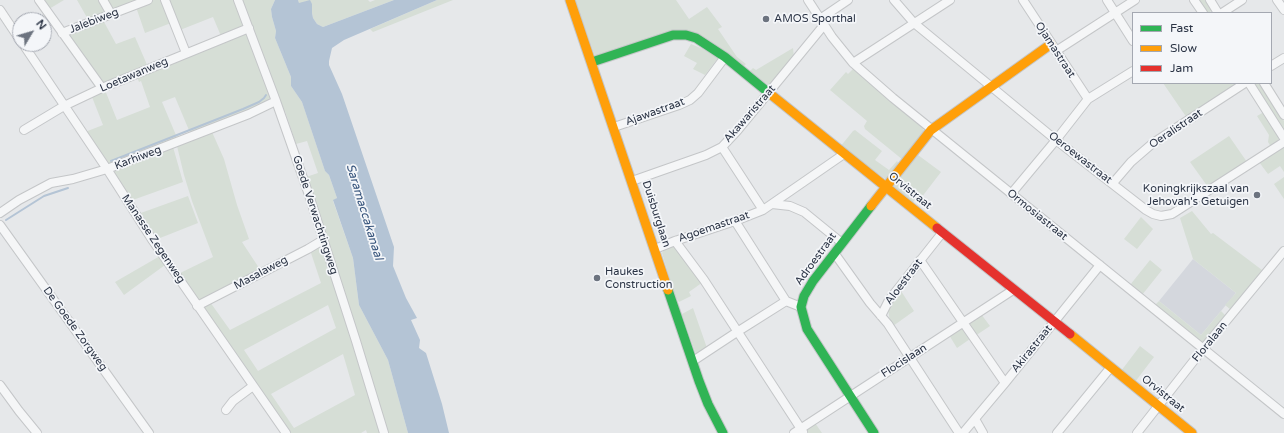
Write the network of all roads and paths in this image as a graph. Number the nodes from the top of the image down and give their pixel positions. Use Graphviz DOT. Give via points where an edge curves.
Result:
graph roads {
  1 [pos="39,0"];
  2 [pos="103,0"];
  3 [pos="148,0"];
  4 [pos="165,0"];
  5 [pos="238,0"];
  6 [pos="570,0"];
  7 [pos="808,0"];
  8 [pos="848,0"];
  9 [pos="894,0"];
  10 [pos="950,0"];
  11 [pos="1023,0"];
  12 [pos="1107,0"];
  13 [pos="1135,0"];
  14 [pos="1194,0"];
  15 [pos="1210,0"];
  16 [pos="1242,0"];
  17 [pos="1277,0"];
  18 [pos="0,10"];
  19 [pos="1284,10"];
  20 [pos="1202,12"];
  21 [pos="1217,12"];
  22 [pos="1224,12"];
  23 [pos="1115,13"];
  24 [pos="111,14"];
  25 [pos="822,22"];
  26 [pos="914,23"];
  27 [pos="12,28"];
  28 [pos="249,28"];
  29 [pos="62,33"];
  30 [pos="1132,39"];
  31 [pos="1053,47"];
  32 [pos="28,52"];
  33 [pos="186,53"];
  34 [pos="725,58"];
  35 [pos="1284,58"];
  36 [pos="592,62"];
  37 [pos="853,64"];
  38 [pos="1272,65"];
  39 [pos="1132,71"];
  40 [pos="1244,84"];
  41 [pos="1250,84"];
  42 [pos="1265,84"];
  43 [pos="992,87"];
  44 [pos="102,88"];
  45 [pos="768,93"];
  46 [pos="1088,99"];
  47 [pos="276,101"];
  48 [pos="64,106"];
  49 [pos="1284,115"];
  50 [pos="614,127"];
  51 [pos="24,130"];
  52 [pos="931,130"];
  53 [pos="1284,138"];
  54 [pos="1056,140"];
  55 [pos="1284,142"];
  56 [pos="722,147"];
  57 [pos="844,154"];
  58 [pos="107,169"];
  59 [pos="632,181"];
  60 [pos="1113,183"];
  61 [pos="887,188"];
  62 [pos="1011,194"];
  63 [pos="772,204"];
  64 [pos="763,210"];
  65 [pos="0,213"];
  66 [pos="735,221"];
  67 [pos="0,225"];
  68 [pos="942,233"];
  69 [pos="323,240"];
  70 [pos="674,241"];
  71 [pos="842,243"];
  72 [pos="655,249"];
  73 [pos="1284,251"];
  74 [pos="834,254"];
  75 [pos="920,260"];
  76 [pos="1100,265"];
  77 [pos="1013,290"];
  78 [pos="786,301"];
  79 [pos="197,306"];
  80 [pos="801,307"];
  81 [pos="881,316"];
  82 [pos="963,322"];
  83 [pos="1054,322"];
  84 [pos="737,332"];
  85 [pos="1203,349"];
  86 [pos="910,357"];
  87 [pos="693,361"];
  88 [pos="1111,367"];
  89 [pos="1005,383"];
  90 [pos="0,385"];
  91 [pos="253,386"];
  92 [pos="850,396"];
  93 [pos="1158,405"];
  94 [pos="226,410"];
  95 [pos="1284,414"];
  96 [pos="975,419"];
  97 [pos="799,432"];
  98 [pos="38,433"];
  99 [pos="149,433"];
  100 [pos="286,433"];
  101 [pos="384,433"];
  102 [pos="723,433"];
  103 [pos="874,433"];
  104 [pos="959,433"];
  105 [pos="963,433"];
  106 [pos="983,433"];
  107 [pos="1057,433"];
  108 [pos="1137,433"];
  109 [pos="1192,433"];
  1 -- 29 [label="street"];
  2 -- 24 [label="street"];
  3 -- 24 [label="street, Jalebiweg"];
  4 -- 33 [label="street"];
  5 -- 28 [label="street, Goede Verwachtingweg"];
  6 -- 36 [label="street, Duisburglaan"];
  7 -- 25 [label="street, Ormosiastraat"];
  8 -- 25 [label="street, Akawaristraat"];
  9 -- 26 [label="street, Oeroewastraat"];
  10 -- 26 [label="street"];
  11 -- 31 [label="street, Ojamastraat"];
  12 -- 23 [label="street"];
  13 -- 23 [label="street"];
  14 -- 20 [label="street"];
  15 -- 21 [label="street"];
  16 -- 22 [label="street"];
  17 -- 19 [label="street"];
  18 -- 27 [label="street"];
  23 -- 30 [label="street"];
  23 -- 31 [label="street"];
  24 -- 29 [label="street, Jalebiweg"];
  25 -- 37 [label="street, Ormosiastraat"];
  25 -- 45 [label="street, Akawaristraat"];
  26 -- 37 [label="street"];
  26 -- 43 [label="street, Oeroewastraat"];
  28 -- 33 [label="street, Loetawanweg"];
  28 -- 47 [label="street, Goede Verwachtingweg"];
  29 -- 44 [label="street"];
  31 -- 43 [label="street, Adroestraat"];
  31 -- 46 [label="street, Ojamastraat"];
  32 -- 48 [label="street, Manasse Zegenweg"];
  33 -- 44 [label="street, Loetawanweg"];
  34 -- 36 [label="street, Orvistraat" via="696,38 679,35 662,38"];
  34 -- 45 [label="street, Orvistraat"];
  34 -- 50 [label="street, Ajawastraat" via="690,100"];
  35 -- 38 [label="street"];
  36 -- 50 [label="street, Duisburglaan"];
  37 -- 52 [label="street, Ormosiastraat"];
  39 -- 46 [label="street"];
  40 -- 60 [label="street, Oeralistraat" via="1153,143 1131,162"];
  41 -- 53 [label="street"];
  42 -- 49 [label="street"];
  43 -- 52 [label="street, Adroestraat"];
  43 -- 54 [label="street, Oeroewastraat"];
  44 -- 48 [label="street, Loetawanweg"];
  45 -- 56 [label="street, Akawaristraat"];
  45 -- 57 [label="street, Orvistraat"];
  46 -- 54 [label="street"];
  47 -- 58 [label="street, Karhiweg"];
  47 -- 69 [label="street, Goede Verwachtingweg"];
  48 -- 51 [label="street, Loetawanweg"];
  48 -- 58 [label="street, Manasse Zegenweg"];
  50 -- 59 [label="street, Duisburglaan"];
  52 -- 61 [label="street, Adroestraat"];
  52 -- 62 [label="street, Ormosiastraat"];
  54 -- 60 [label="street, Oeroewastraat"];
  54 -- 62 [label="street"];
  55 -- 60 [label="street, Oeroewastraat" via="1167,216 1146,210"];
  56 -- 59 [label="street, Akawaristraat"];
  56 -- 64 [label="street"];
  57 -- 61 [label="street, Orvistraat"];
  57 -- 63 [label="street, Agoemastraat"];
  58 -- 65 [label="street, Karhiweg" via="52,183"];
  58 -- 79 [label="street, Manasse Zegenweg"];
  59 -- 72 [label="street, Duisburglaan"];
  61 -- 68 [label="street, Orvistraat"];
  61 -- 71 [label="street, Adroestraat"];
  62 -- 76 [label="street, Ormosiastraat"];
  63 -- 64 [label="street, Agoemastraat"];
  63 -- 71 [label="street" via="790,206 804,212"];
  64 -- 66 [label="street, Agoemastraat"];
  66 -- 70 [label="street, Agoemastraat"];
  66 -- 78 [label="street"];
  67 -- 99 [label="street, De Goede Zorgweg"];
  68 -- 75 [label="street, Aloestraat"];
  68 -- 77 [label="street, Orvistraat"];
  69 -- 79 [label="street, Masalaweg"];
  69 -- 101 [label="street, Goede Verwachtingweg"];
  70 -- 72 [label="street, Agoemastraat"];
  70 -- 84 [label="street" via="704,280"];
  71 -- 74 [label="street, Adroestraat"];
  72 -- 87 [label="street, Duisburglaan"];
  73 -- 85 [label="street, Floralaan"];
  74 -- 80 [label="street, Adroestraat" via="808,288"];
  74 -- 81 [label="street"];
  75 -- 81 [label="street, Aloestraat" via="889,300"];
  75 -- 82 [label="street"];
  76 -- 83 [label="street, Akirastraat"];
  76 -- 85 [label="street, Ormosiastraat"];
  77 -- 82 [label="street, Flocislaan"];
  77 -- 83 [label="street, Orvistraat"];
  78 -- 80 [label="street"];
  78 -- 84 [label="street"];
  79 -- 91 [label="street, Manasse Zegenweg"];
  80 -- 92 [label="street" via="807,329"];
  81 -- 86 [label="street, Aloestraat"];
  82 -- 86 [label="street, Flocislaan"];
  82 -- 89 [label="street"];
  83 -- 88 [label="street, Orvistraat"];
  83 -- 89 [label="street, Akirastraat"];
  84 -- 87 [label="street"];
  84 -- 97 [label="street"];
  85 -- 93 [label="street, Floralaan"];
  85 -- 95 [label="street, Ormosiastraat"];
  86 -- 92 [label="street, Flocislaan"];
  86 -- 104 [label="street, Aloestraat"];
  87 -- 102 [label="street, Duisburglaan" via="708,404"];
  88 -- 93 [label="street, Orvistraat"];
  88 -- 107 [label="street"];
  89 -- 96 [label="street, Akirastraat"];
  90 -- 98 [label="street"];
  91 -- 94 [label="street" via="233,401"];
  91 -- 100 [label="street, Manasse Zegenweg"];
  92 -- 97 [label="street, Flocislaan"];
  92 -- 103 [label="street"];
  93 -- 108 [label="street, Floralaan"];
  93 -- 109 [label="street, Orvistraat"];
  96 -- 105 [label="street, Akirastraat"];
  96 -- 106 [label="street"];
}
